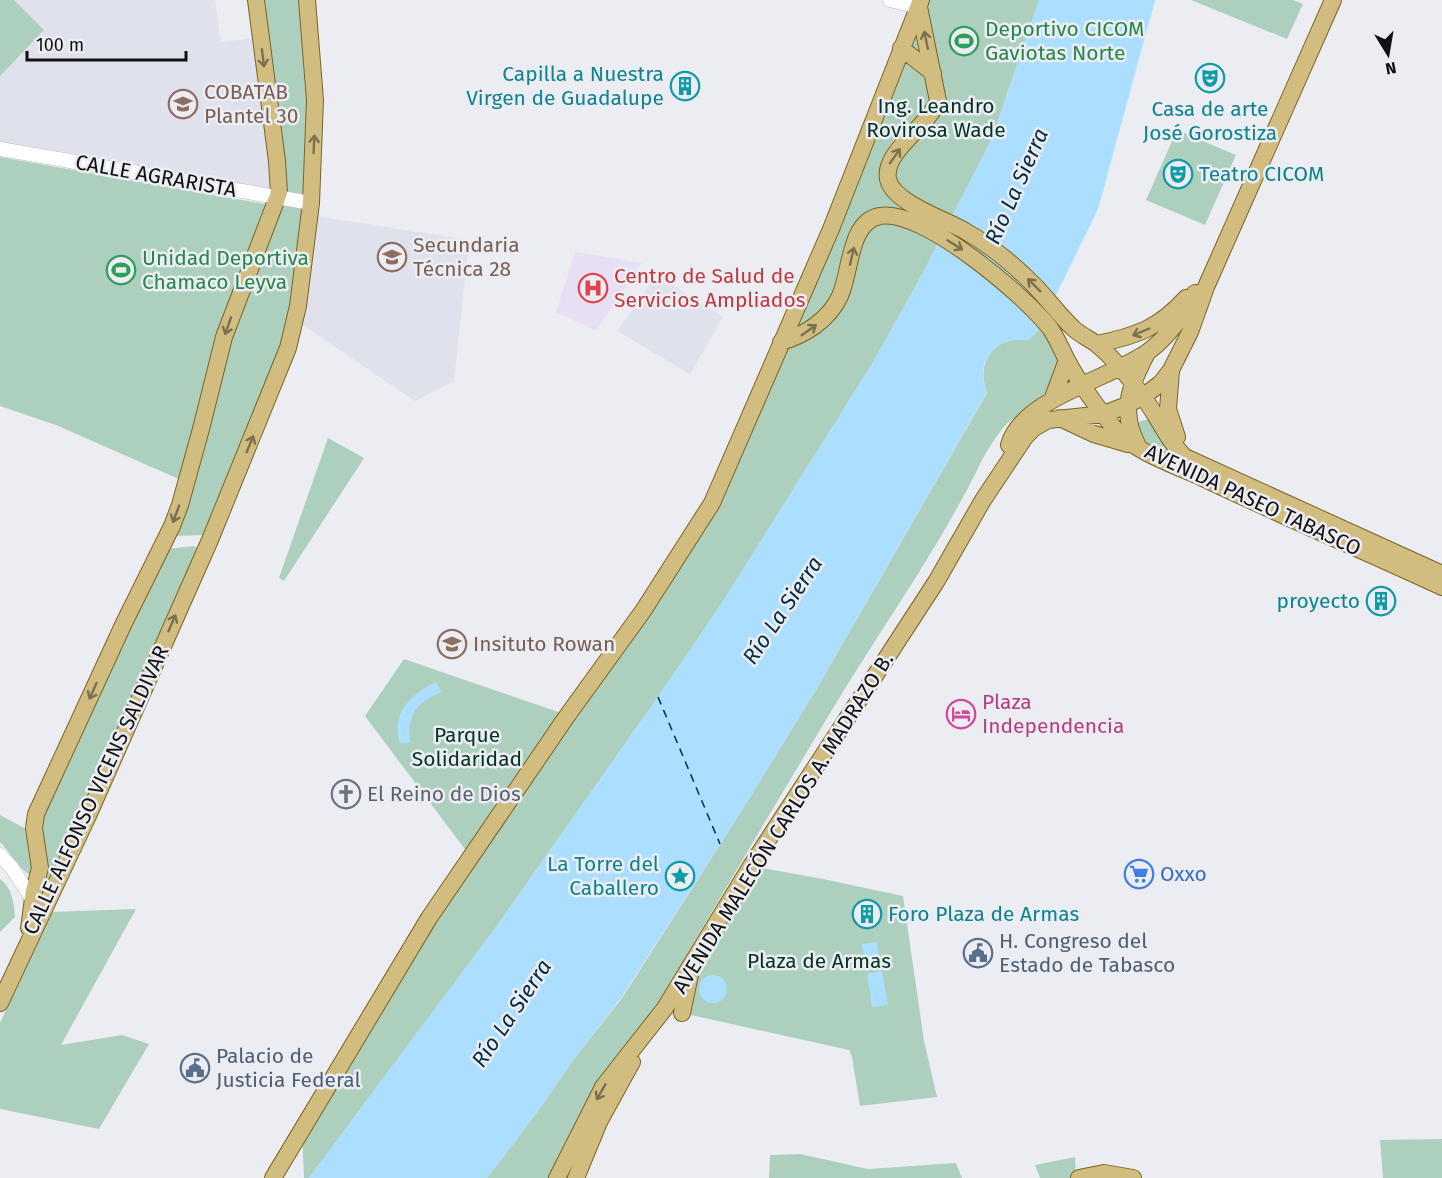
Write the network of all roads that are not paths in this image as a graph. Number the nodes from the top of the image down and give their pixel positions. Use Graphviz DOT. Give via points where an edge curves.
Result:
graph roads {
  1 [pos="256,0"];
  2 [pos="307,0"];
  3 [pos="890,0"];
  4 [pos="1322,0"];
  5 [pos="1333,0"];
  6 [pos="920,3"];
  7 [pos="901,48"];
  8 [pos="933,73"];
  9 [pos="0,149"];
  10 [pos="278,197"];
  11 [pos="311,202"];
  12 [pos="1209,261"];
  13 [pos="802,297"];
  14 [pos="831,310"];
  15 [pos="781,342"];
  16 [pos="1097,344"];
  17 [pos="1147,353"];
  18 [pos="1067,360"];
  19 [pos="1119,368"];
  20 [pos="1171,370"];
  21 [pos="1132,383"];
  22 [pos="1084,386"];
  23 [pos="1144,396"];
  24 [pos="1052,400"];
  25 [pos="1127,405"];
  26 [pos="1104,414"];
  27 [pos="1059,418"];
  28 [pos="1138,448"];
  29 [pos="1185,457"];
  30 [pos="1006,464"];
  31 [pos="1442,574"];
  32 [pos="1442,587"];
  33 [pos="0,855"];
  34 [pos="38,906"];
  35 [pos="692,965"];
  36 [pos="0,1003"];
  37 [pos="682,1013"];
  38 [pos="650,1029"];
  39 [pos="273,1178"];
  40 [pos="557,1178"];
  41 [pos="576,1178"];
  42 [pos="1079,1178"];
  43 [pos="1133,1178"];
  1 -- 10 [label="main road, CALLE ALFONSO VICENS SALDIVAR, one-way"];
  11 -- 2 [label="main road, CALLE ALFONSO VICENS SALDIVAR, one-way" via="315,100"];
  3 -- 6 [label="street"];
  4 -- 12 [label="main road"];
  5 -- 20 [label="main road"];
  6 -- 7 [label="main road"];
  8 -- 6 [label="main road, AVENIDA PASEO TABASCO, one-way"];
  7 -- 8 [label="main road"];
  7 -- 13 [label="main road"];
  16 -- 8 [label="main road, AVENIDA PASEO TABASCO, one-way" via="1073,328 1033,284 994,251 892,188 888,171 894,154 931,115 938,101"];
  9 -- 10 [label="street, CALLE AGRARISTA"];
  10 -- 11 [label="street, CALLE AGRARISTA"];
  10 -- 34 [label="main road, CALLE ALFONSO VICENS SALDIVAR, one-way" via="224,337 180,505 36,814"];
  34 -- 11 [label="main road, CALLE ALFONSO VICENS SALDIVAR, one-way" via="87,818 283,363 298,306"];
  12 -- 16 [label="main road, one-way" via="1192,290 1163,320 1134,335"];
  12 -- 17 [label="main road" via="1179,322"];
  13 -- 14 [label="main road"];
  13 -- 15 [label="main road"];
  15 -- 14 [label="main road, one-way" via="809,331"];
  14 -- 18 [label="main road, AVENIDA PASEO TABASCO, one-way" via="840,298 862,226 881,216 892,216 941,237 975,259 1049,327"];
  15 -- 39 [label="main road" via="725,474 700,522 643,611 435,909"];
  16 -- 19 [label="main road, AVENIDA PASEO TABASCO"];
  17 -- 19 [label="main road, AVENIDA MALECÓN CARLOS A. MADRAZO B."];
  17 -- 21 [label="main road"];
  18 -- 22 [label="main road, AVENIDA PASEO TABASCO"];
  18 -- 24 [label="main road"];
  19 -- 21 [label="main road, AVENIDA PASEO TABASCO"];
  19 -- 22 [label="main road, AVENIDA MALECÓN CARLOS A. MADRAZO B."];
  20 -- 23 [label="main road, AVENIDA MALECÓN CARLOS A. MADRAZO B."];
  20 -- 29 [label="main road" via="1168,409"];
  21 -- 23 [label="main road, AVENIDA PASEO TABASCO"];
  21 -- 25 [label="main road"];
  22 -- 24 [label="main road, AVENIDA MALECÓN CARLOS A. MADRAZO B."];
  22 -- 26 [label="main road, AVENIDA PASEO TABASCO"];
  23 -- 25 [label="main road, AVENIDA MALECÓN CARLOS A. MADRAZO B."];
  23 -- 29 [label="main road, AVENIDA PASEO TABASCO" via="1173,446"];
  24 -- 30 [label="main road, AVENIDA MALECÓN CARLOS A. MADRAZO B." via="1018,428"];
  25 -- 26 [label="main road, AVENIDA MALECÓN CARLOS A. MADRAZO B."];
  25 -- 28 [label="main road" via="1129,429"];
  26 -- 27 [label="main road, AVENIDA MALECÓN CARLOS A. MADRAZO B."];
  26 -- 28 [label="main road, AVENIDA PASEO TABASCO"];
  27 -- 28 [label="main road"];
  27 -- 30 [label="main road, AVENIDA MALECÓN CARLOS A. MADRAZO B." via="1034,428"];
  28 -- 32 [label="main road, AVENIDA PASEO TABASCO"];
  29 -- 31 [label="main road, AVENIDA PASEO TABASCO"];
  30 -- 35 [label="main road, AVENIDA MALECÓN CARLOS A. MADRAZO B." via="936,582 751,866"];
  33 -- 34 [label="street"];
  34 -- 36 [label="main road, CALLE ALFONSO VICENS SALDIVAR"];
  35 -- 37 [label="main road"];
  35 -- 38 [label="main road, AVENIDA MALECÓN CARLOS A. MADRAZO B."];
  38 -- 40 [label="main road, AVENIDA MALECÓN CARLOS A. MADRAZO B., one-way" via="603,1088"];
  38 -- 41 [label="main road" via="599,1122"];
  42 -- 43 [label="main road" via="1111,1173"];
}
